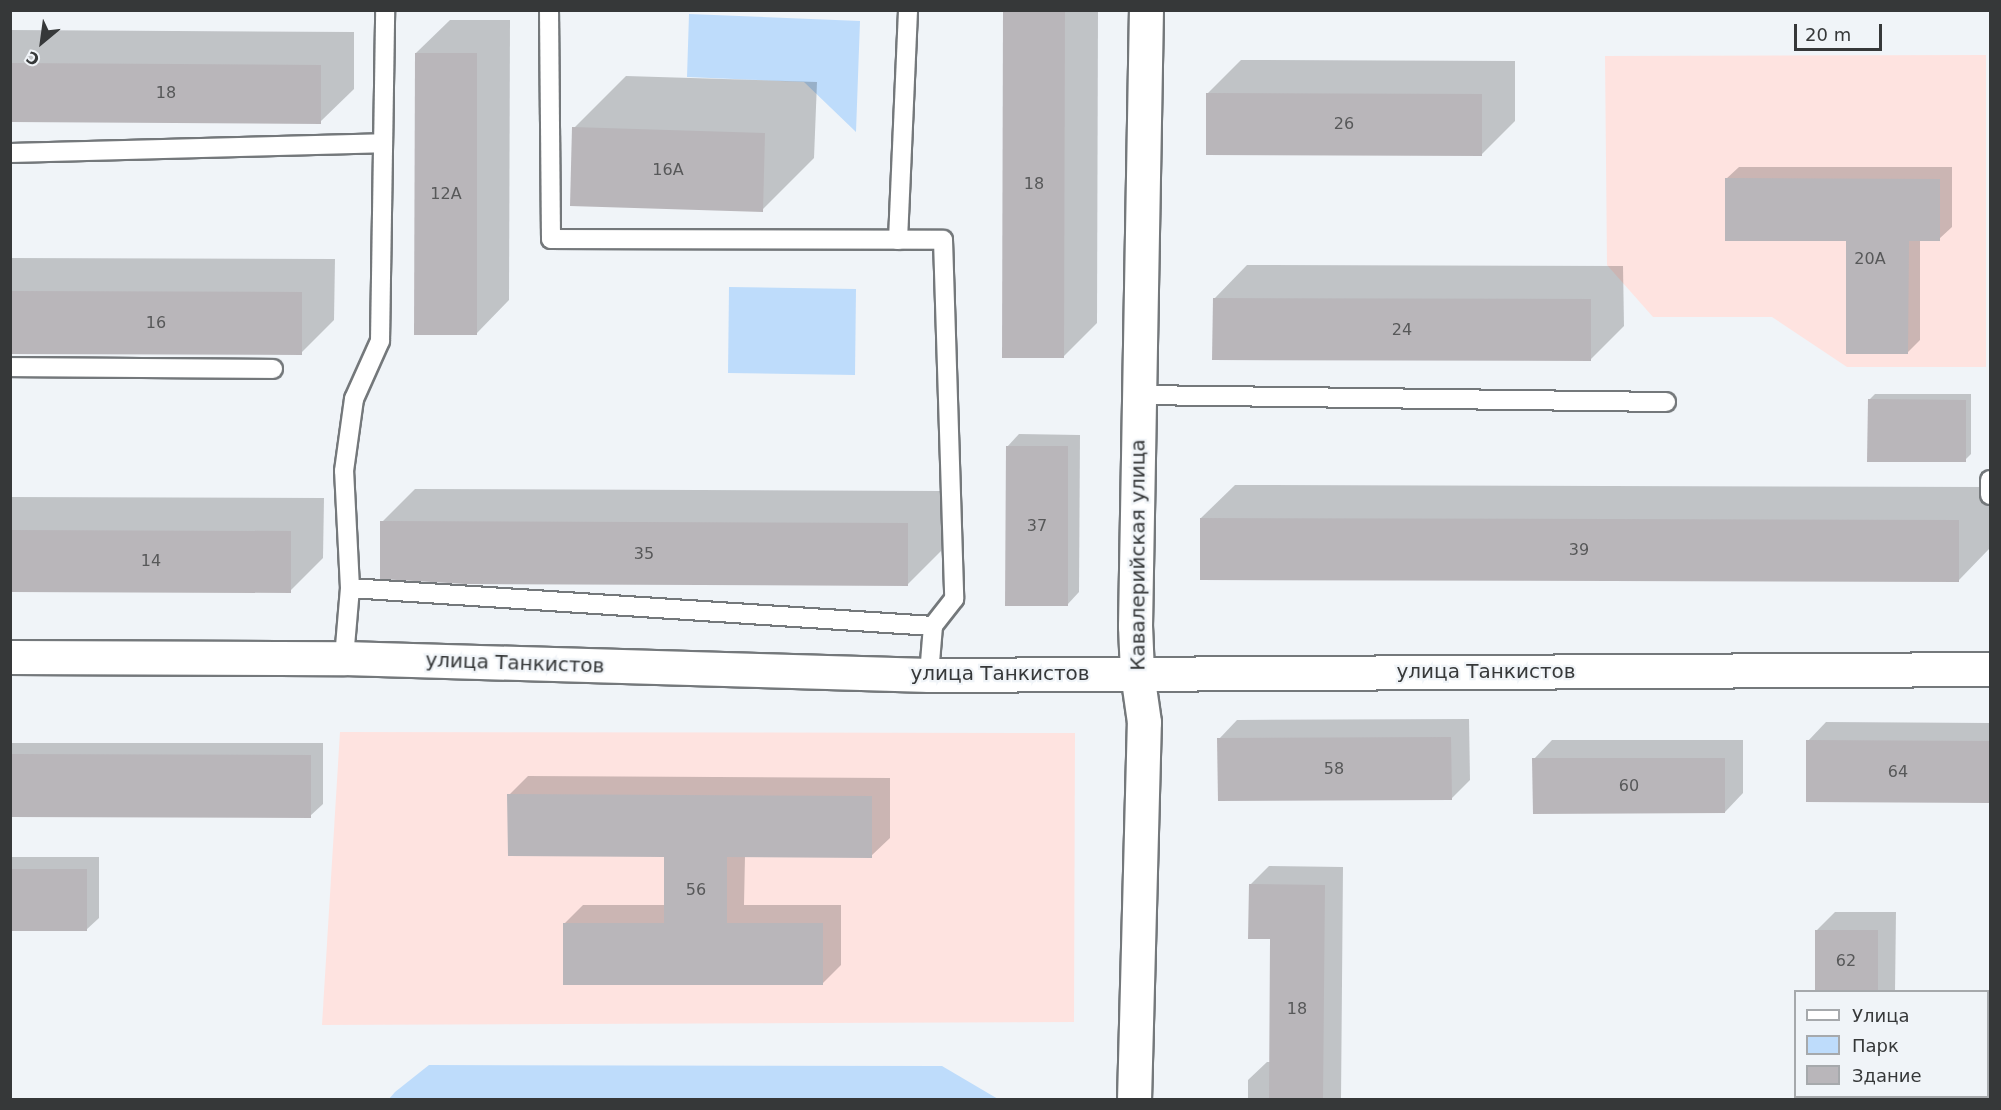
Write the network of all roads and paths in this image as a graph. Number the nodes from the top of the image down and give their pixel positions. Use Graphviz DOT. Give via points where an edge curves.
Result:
graph roads {
  1 [pos="385,10"];
  2 [pos="549,10"];
  3 [pos="908,10"];
  4 [pos="1146,10"];
  5 [pos="383,143"];
  6 [pos="10,153"];
  7 [pos="898,240"];
  8 [pos="10,367"];
  9 [pos="273,369"];
  10 [pos="1139,395"];
  11 [pos="1666,402"];
  12 [pos="1990,480"];
  13 [pos="1990,495"];
  14 [pos="350,588"];
  15 [pos="933,626"];
  16 [pos="10,657"];
  17 [pos="344,658"];
  18 [pos="1990,669"];
  19 [pos="1137,673"];
  20 [pos="929,675"];
  21 [pos="1134,1100"];
  1 -- 5 [label="lane"];
  2 -- 7 [label="lane" via="551,239"];
  3 -- 7 [label="lane"];
  4 -- 10 [label="street, Кавалерийская улица"];
  5 -- 6 [label="lane"];
  5 -- 14 [label="lane" via="380,341 354,399 344,471"];
  7 -- 15 [label="lane" via="943,240 954,599"];
  8 -- 9 [label="lane"];
  10 -- 11 [label="lane"];
  10 -- 19 [label="street, Кавалерийская улица"];
  12 -- 13 [label="lane"];
  14 -- 15 [label="lane"];
  14 -- 17 [label="lane"];
  15 -- 20 [label="lane"];
  16 -- 17 [label="street, улица Танкистов"];
  17 -- 20 [label="street, улица Танкистов"];
  18 -- 19 [label="street, улица Танкистов"];
  19 -- 20 [label="street, улица Танкистов"];
  19 -- 21 [label="street, Кавалерийская улица" via="1144,722"];
}
